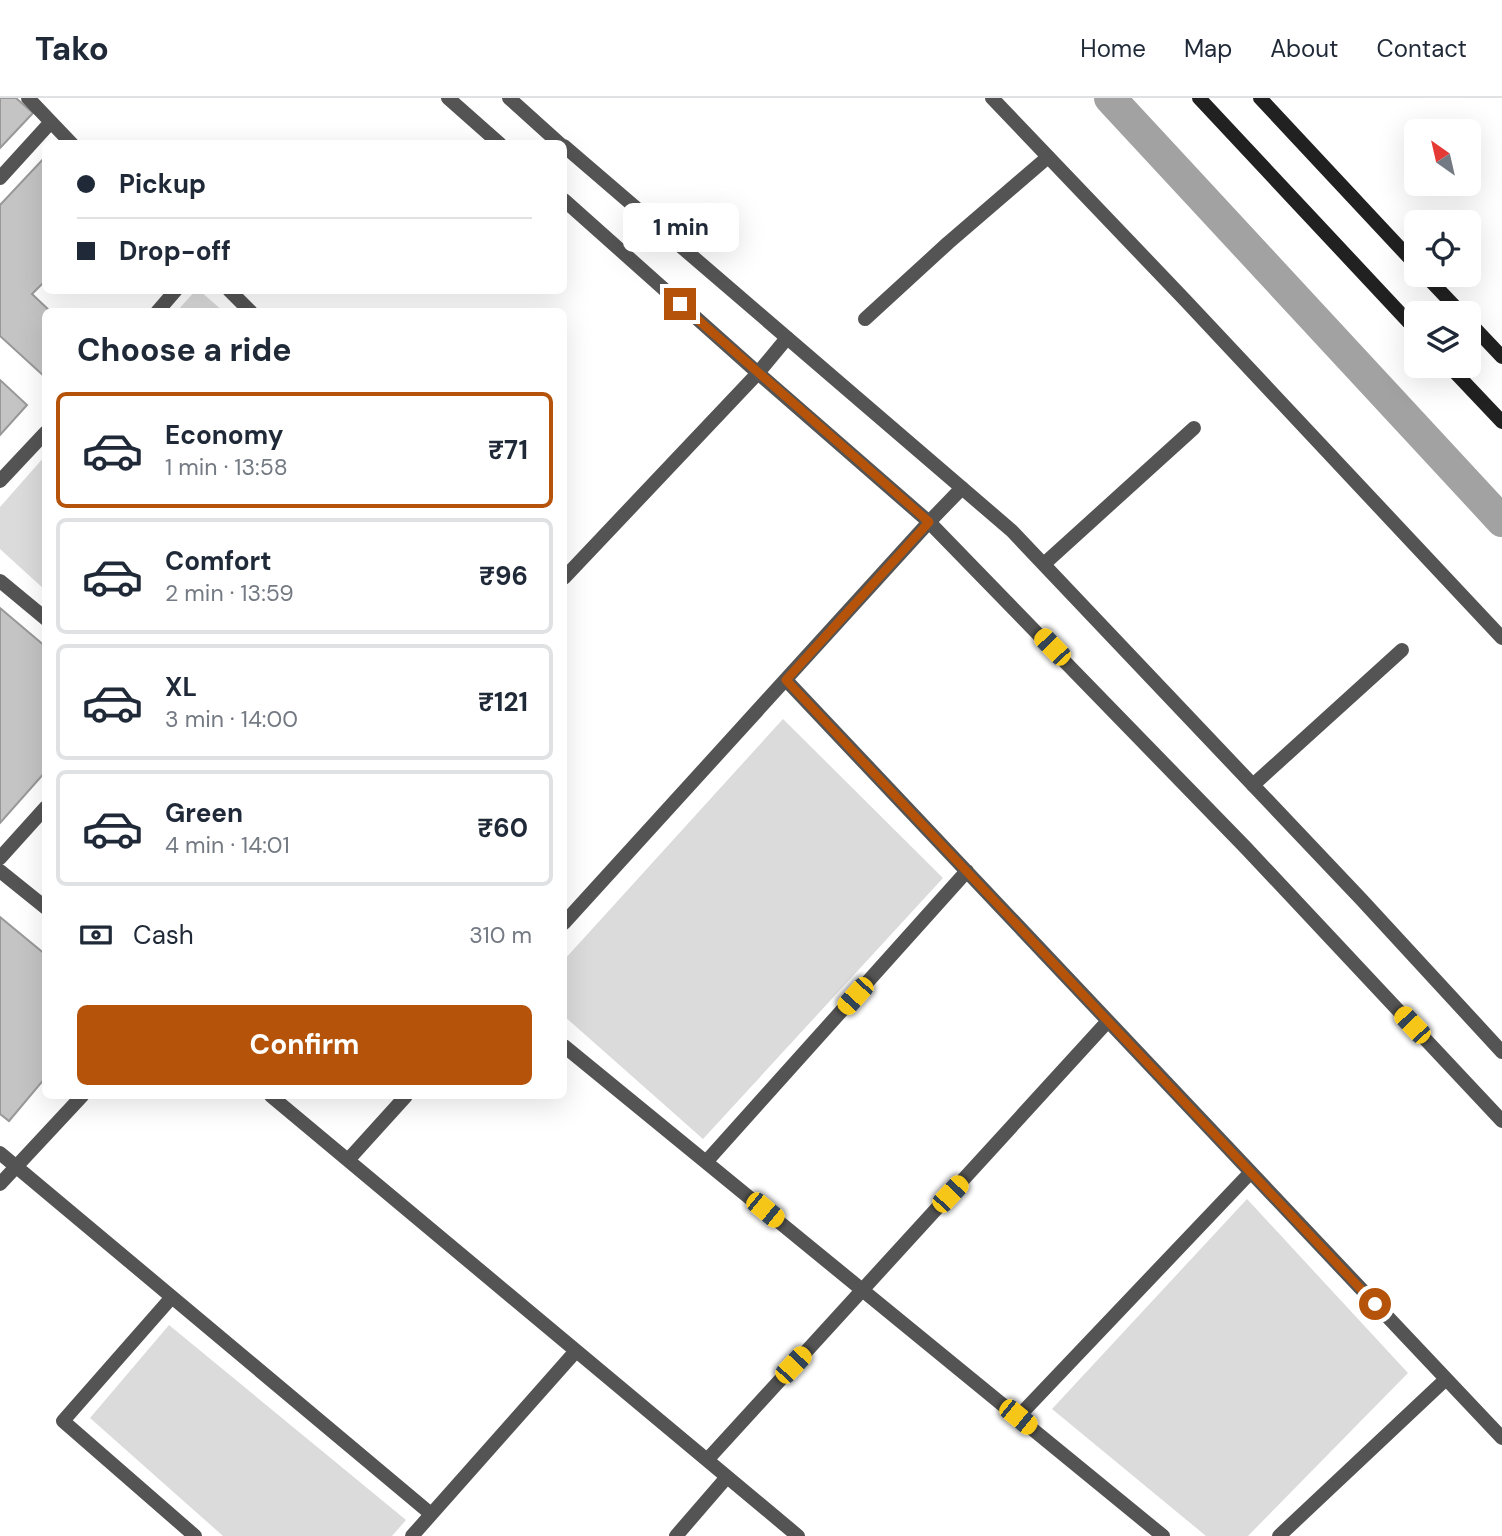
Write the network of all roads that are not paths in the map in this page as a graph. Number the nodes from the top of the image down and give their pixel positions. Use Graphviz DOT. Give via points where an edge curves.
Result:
graph roads {
  1 [pos="27,98"];
  2 [pos="449,98"];
  3 [pos="509,98"];
  4 [pos="992,98"];
  5 [pos="1199,98"];
  6 [pos="1260,98"];
  7 [pos="50,123"];
  8 [pos="68,140"];
  9 [pos="496,140"];
  10 [pos="556,140"];
  11 [pos="567,149"];
  12 [pos="1048,157"];
  13 [pos="0,178"];
  14 [pos="567,203"];
  15 [pos="1404,252"];
  16 [pos="1436,287"];
  17 [pos="173,294"];
  18 [pos="233,294"];
  19 [pos="1450,301"];
  20 [pos="160,308"];
  21 [pos="247,308"];
  22 [pos="1404,317"];
  23 [pos="865,319"];
  24 [pos="1481,333"];
  25 [pos="787,338"];
  26 [pos="1500,351"];
  27 [pos="758,373"];
  28 [pos="1460,378"];
  29 [pos="1502,422"];
  30 [pos="1194,428"];
  31 [pos="42,436"];
  32 [pos="0,481"];
  33 [pos="962,488"];
  34 [pos="929,522"];
  35 [pos="1044,564"];
  36 [pos="567,575"];
  37 [pos="0,581"];
  38 [pos="42,616"];
  39 [pos="1502,638"];
  40 [pos="1402,650"];
  41 [pos="786,680"];
  42 [pos="1253,785"];
  43 [pos="42,811"];
  44 [pos="0,858"];
  45 [pos="0,871"];
  46 [pos="967,871"];
  47 [pos="42,905"];
  48 [pos="567,920"];
  49 [pos="1108,1021"];
  50 [pos="567,1048"];
  51 [pos="1502,1052"];
  52 [pos="79,1099"];
  53 [pos="275,1099"];
  54 [pos="403,1099"];
  55 [pos="1502,1121"];
  56 [pos="0,1153"];
  57 [pos="348,1160"];
  58 [pos="706,1162"];
  59 [pos="16,1166"];
  60 [pos="1251,1172"];
  61 [pos="0,1184"];
  62 [pos="862,1290"];
  63 [pos="172,1297"];
  64 [pos="576,1350"];
  65 [pos="1446,1379"];
  66 [pos="1018,1417"];
  67 [pos="1502,1438"];
  68 [pos="707,1460"];
  69 [pos="727,1477"];
  70 [pos="431,1514"];
  71 [pos="195,1536"];
  72 [pos="412,1536"];
  73 [pos="676,1536"];
  74 [pos="798,1536"];
  75 [pos="1163,1536"];
  76 [pos="1279,1536"];
  1 -- 7 [label="street"];
  2 -- 9 [label="street"];
  3 -- 10 [label="street"];
  4 -- 12 [label="street"];
  5 -- 22 [label="main road"];
  6 -- 15 [label="main road"];
  7 -- 8 [label="street"];
  7 -- 13 [label="street"];
  11 -- 25 [label="street"];
  12 -- 23 [label="street"];
  12 -- 39 [label="street"];
  14 -- 27 [label="street"];
  16 -- 19 [label="main road"];
  17 -- 20 [label="street"];
  18 -- 21 [label="street"];
  24 -- 26 [label="main road"];
  25 -- 27 [label="street"];
  25 -- 33 [label="street"];
  27 -- 34 [label="street"];
  27 -- 36 [label="street"];
  28 -- 29 [label="main road"];
  30 -- 35 [label="street"];
  31 -- 32 [label="street"];
  33 -- 34 [label="street"];
  33 -- 35 [label="street"];
  34 -- 41 [label="street"];
  34 -- 55 [label="street" via="1247,848"];
  35 -- 42 [label="street"];
  37 -- 38 [label="street"];
  40 -- 42 [label="street"];
  41 -- 46 [label="street"];
  41 -- 48 [label="street"];
  42 -- 51 [label="street"];
  43 -- 44 [label="street"];
  45 -- 47 [label="street"];
  46 -- 49 [label="street"];
  46 -- 58 [label="street"];
  49 -- 60 [label="street"];
  49 -- 62 [label="street"];
  50 -- 58 [label="street"];
  52 -- 59 [label="street"];
  53 -- 57 [label="street"];
  54 -- 57 [label="street"];
  56 -- 59 [label="street"];
  57 -- 64 [label="street"];
  58 -- 62 [label="street"];
  59 -- 61 [label="street"];
  59 -- 63 [label="street"];
  60 -- 65 [label="street"];
  60 -- 66 [label="street"];
  62 -- 66 [label="street"];
  62 -- 68 [label="street"];
  63 -- 70 [label="street"];
  63 -- 71 [label="street" via="63,1421"];
  64 -- 68 [label="street"];
  64 -- 70 [label="street"];
  65 -- 67 [label="street"];
  65 -- 76 [label="street"];
  66 -- 75 [label="street"];
  68 -- 69 [label="street"];
  69 -- 73 [label="street"];
  69 -- 74 [label="street"];
  70 -- 72 [label="street"];
}
